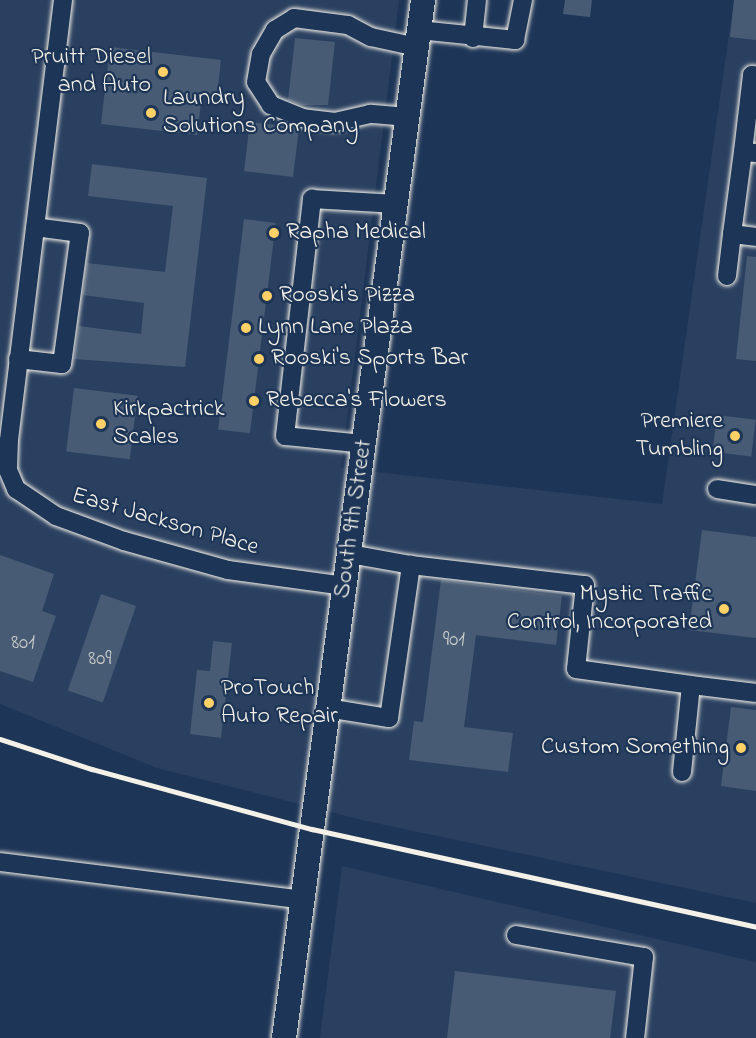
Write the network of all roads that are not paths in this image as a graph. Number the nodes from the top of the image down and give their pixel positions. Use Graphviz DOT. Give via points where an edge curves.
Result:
graph roads {
  1 [pos="63,0"];
  2 [pos="423,0"];
  3 [pos="477,0"];
  4 [pos="523,0"];
  5 [pos="473,38"];
  6 [pos="418,39"];
  7 [pos="756,76"];
  8 [pos="408,117"];
  9 [pos="749,153"];
  10 [pos="396,204"];
  11 [pos="35,228"];
  12 [pos="732,234"];
  13 [pos="756,237"];
  14 [pos="727,276"];
  15 [pos="18,359"];
  16 [pos="364,444"];
  17 [pos="717,489"];
  18 [pos="756,495"];
  19 [pos="349,555"];
  20 [pos="411,564"];
  21 [pos="345,586"];
  22 [pos="691,685"];
  23 [pos="756,693"];
  24 [pos="327,708"];
  25 [pos="682,772"];
  26 [pos="0,862"];
  27 [pos="303,900"];
  28 [pos="516,935"];
  29 [pos="284,1038"];
  30 [pos="635,1038"];
  1 -- 11 [label="street"];
  2 -- 6 [label="main road, South 9th Street"];
  3 -- 5 [label="street"];
  4 -- 5 [label="street" via="514,40"];
  5 -- 6 [label="street"];
  6 -- 8 [label="main road, South 9th Street"];
  6 -- 8 [label="street" via="371,36 348,25 294,18 275,30 261,54 256,82 271,105 303,118 335,122 370,114"];
  7 -- 9 [label="street" via="752,75"];
  8 -- 10 [label="main road, South 9th Street"];
  9 -- 12 [label="street"];
  10 -- 16 [label="main road, South 9th Street"];
  10 -- 16 [label="street" via="312,199 285,436"];
  11 -- 15 [label="street"];
  11 -- 15 [label="street" via="80,233 63,364"];
  12 -- 13 [label="street"];
  12 -- 14 [label="street"];
  15 -- 21 [label="street, East Jackson Place" via="7,456 16,489 56,516 124,541 228,570"];
  16 -- 19 [label="main road, South 9th Street"];
  17 -- 18 [label="street"];
  19 -- 20 [label="street"];
  19 -- 21 [label="main road, South 9th Street"];
  20 -- 22 [label="street" via="585,585 576,669"];
  20 -- 24 [label="street" via="390,718"];
  21 -- 24 [label="main road, South 9th Street"];
  22 -- 23 [label="street"];
  22 -- 25 [label="street"];
  24 -- 27 [label="main road, South 9th Street"];
  26 -- 27 [label="street"];
  27 -- 29 [label="main road, South 9th Street"];
  28 -- 30 [label="street" via="644,957"];
}
